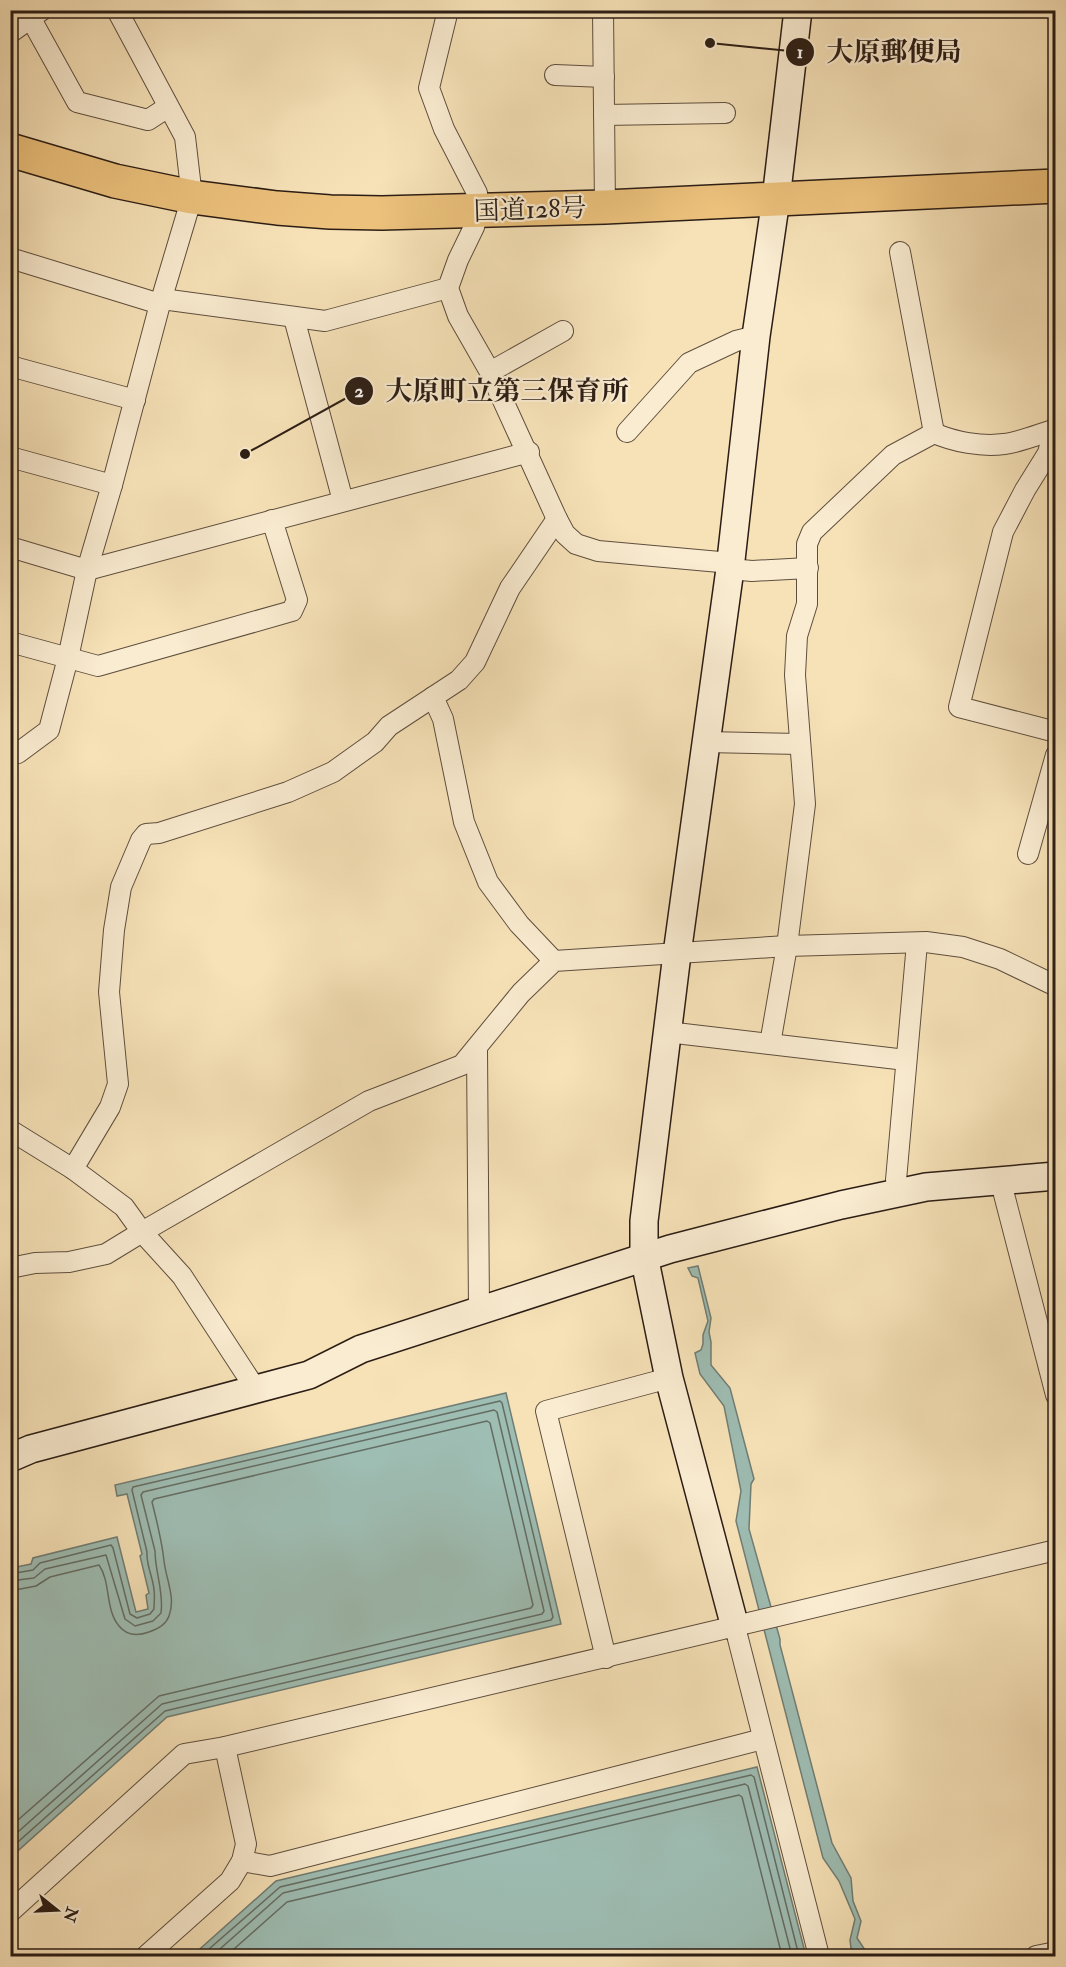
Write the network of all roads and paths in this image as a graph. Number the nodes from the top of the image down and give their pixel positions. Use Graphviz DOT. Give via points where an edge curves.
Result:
graph roads {
  1 [pos="117,10"];
  2 [pos="448,10"];
  3 [pos="603,10"];
  4 [pos="798,10"];
  5 [pos="33,13"];
  6 [pos="10,33"];
  7 [pos="555,75"];
  8 [pos="604,76"];
  9 [pos="168,107"];
  10 [pos="725,114"];
  11 [pos="604,115"];
  12 [pos="10,150"];
  13 [pos="1056,186"];
  14 [pos="192,197"];
  15 [pos="776,199"];
  16 [pos="605,207"];
  17 [pos="478,210"];
  18 [pos="900,252"];
  19 [pos="10,258"];
  20 [pos="448,288"];
  21 [pos="161,301"];
  22 [pos="294,318"];
  23 [pos="563,331"];
  24 [pos="756,336"];
  25 [pos="10,366"];
  26 [pos="490,372"];
  27 [pos="135,400"];
  28 [pos="1055,429"];
  29 [pos="627,432"];
  30 [pos="934,433"];
  31 [pos="528,452"];
  32 [pos="10,457"];
  33 [pos="112,485"];
  34 [pos="343,501"];
  35 [pos="558,519"];
  36 [pos="272,520"];
  37 [pos="10,547"];
  38 [pos="731,566"];
  39 [pos="808,568"];
  40 [pos="87,570"];
  41 [pos="10,642"];
  42 [pos="68,658"];
  43 [pos="433,697"];
  44 [pos="1056,732"];
  45 [pos="706,742"];
  46 [pos="800,744"];
  47 [pos="10,747"];
  48 [pos="1056,755"];
  49 [pos="1048,806"];
  50 [pos="1028,854"];
  51 [pos="917,943"];
  52 [pos="787,946"];
  53 [pos="677,954"];
  54 [pos="554,961"];
  55 [pos="1056,986"];
  56 [pos="667,1032"];
  57 [pos="770,1044"];
  58 [pos="477,1050"];
  59 [pos="906,1060"];
  60 [pos="10,1130"];
  61 [pos="73,1170"];
  62 [pos="1056,1176"];
  63 [pos="1000,1179"];
  64 [pos="896,1180"];
  65 [pos="142,1232"];
  66 [pos="644,1256"];
  67 [pos="10,1268"];
  68 [pos="479,1309"];
  69 [pos="669,1378"];
  70 [pos="255,1388"];
  71 [pos="1056,1395"];
  72 [pos="10,1458"];
  73 [pos="1056,1550"];
  74 [pos="746,1624"];
  75 [pos="606,1658"];
  76 [pos="763,1740"];
  77 [pos="225,1747"];
  78 [pos="242,1861"];
  79 [pos="10,1912"];
  80 [pos="1056,1952"];
  81 [pos="146,1956"];
  82 [pos="819,1956"];
  83 [pos="1036,1956"];
  1 -- 9 [label="street"];
  2 -- 17 [label="street" via="429,88 444,129 477,193"];
  3 -- 8 [label="street"];
  4 -- 15 [label="street"];
  5 -- 6 [label="street"];
  5 -- 9 [label="street" via="77,102 148,120"];
  7 -- 8 [label="street"];
  8 -- 11 [label="street"];
  9 -- 14 [label="street" via="185,137"];
  10 -- 11 [label="street"];
  11 -- 16 [label="street"];
  12 -- 14 [label="highway, 国道128号" via="115,181"];
  13 -- 15 [label="highway, 国道128号"];
  14 -- 17 [label="highway, 国道128号" via="330,212"];
  14 -- 21 [label="street"];
  15 -- 16 [label="highway, 国道128号"];
  15 -- 24 [label="street"];
  16 -- 17 [label="highway, 国道128号"];
  17 -- 20 [label="street"];
  18 -- 30 [label="street"];
  19 -- 21 [label="street"];
  20 -- 22 [label="street" via="325,321"];
  20 -- 26 [label="street" via="458,316"];
  21 -- 22 [label="street"];
  21 -- 27 [label="street"];
  22 -- 34 [label="street"];
  23 -- 26 [label="street"];
  24 -- 29 [label="street" via="689,363"];
  24 -- 38 [label="street"];
  25 -- 27 [label="street"];
  26 -- 31 [label="street"];
  27 -- 33 [label="street"];
  28 -- 30 [label="street" via="1004,444 970,443"];
  28 -- 44 [label="street" via="1048,453 1003,532 959,707"];
  30 -- 39 [label="street" via="893,455 812,532 807,544"];
  31 -- 34 [label="street"];
  31 -- 35 [label="street"];
  32 -- 33 [label="street"];
  33 -- 40 [label="street"];
  34 -- 36 [label="street"];
  35 -- 38 [label="street" via="565,534 576,544 597,551"];
  35 -- 43 [label="street" via="510,588 476,662 459,680"];
  36 -- 40 [label="street"];
  36 -- 42 [label="street" via="297,600 292,611 98,666"];
  37 -- 40 [label="street"];
  38 -- 39 [label="street" via="752,571"];
  38 -- 45 [label="street"];
  39 -- 46 [label="street" via="807,604 797,636 795,675"];
  40 -- 42 [label="street"];
  41 -- 42 [label="street"];
  42 -- 47 [label="street" via="49,730 18,753"];
  43 -- 54 [label="street" via="442,720 464,822 488,882 519,924"];
  43 -- 61 [label="street" via="389,726 375,742 333,772 288,792 146,834 141,840 121,887 114,930 109,992 118,1084 110,1107"];
  45 -- 46 [label="street"];
  45 -- 53 [label="street"];
  46 -- 52 [label="street" via="805,804"];
  48 -- 49 [label="street"];
  49 -- 50 [label="street"];
  51 -- 52 [label="street"];
  51 -- 55 [label="street" via="963,947 1000,959"];
  51 -- 59 [label="street"];
  52 -- 53 [label="street"];
  52 -- 57 [label="street"];
  53 -- 54 [label="street"];
  53 -- 56 [label="street"];
  54 -- 58 [label="street" via="521,993"];
  56 -- 57 [label="street"];
  56 -- 66 [label="street" via="644,1221"];
  57 -- 59 [label="street"];
  58 -- 65 [label="street" via="462,1065 369,1101"];
  58 -- 68 [label="street"];
  59 -- 64 [label="street"];
  60 -- 61 [label="street"];
  61 -- 65 [label="street" via="124,1207"];
  62 -- 63 [label="street"];
  63 -- 66 [label="street" via="926,1187 841,1205"];
  63 -- 71 [label="street"];
  65 -- 67 [label="street" via="106,1254"];
  65 -- 70 [label="street" via="182,1276"];
  66 -- 68 [label="street"];
  66 -- 69 [label="street"];
  68 -- 70 [label="street" via="361,1349 309,1375"];
  69 -- 74 [label="street"];
  69 -- 75 [label="street" via="546,1411"];
  70 -- 72 [label="street"];
  73 -- 74 [label="street"];
  74 -- 75 [label="street"];
  74 -- 76 [label="street"];
  75 -- 77 [label="street"];
  76 -- 78 [label="street" via="270,1866"];
  76 -- 82 [label="street"];
  77 -- 78 [label="street" via="246,1844"];
  77 -- 79 [label="street" via="184,1754"];
  78 -- 81 [label="street" via="230,1881"];
  80 -- 83 [label="street"];
}
